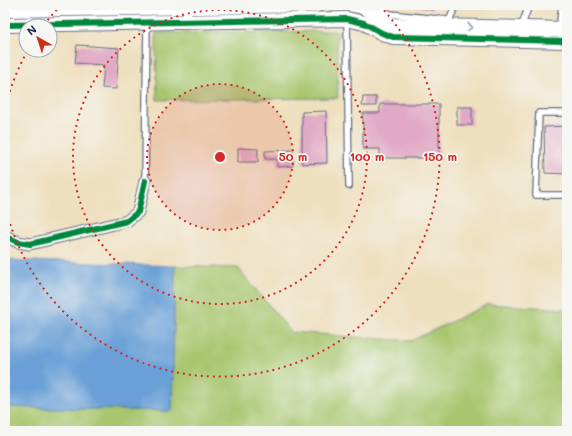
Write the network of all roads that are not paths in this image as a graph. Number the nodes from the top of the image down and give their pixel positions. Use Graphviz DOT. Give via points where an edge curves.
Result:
graph roads {
  1 [pos="317,5"];
  2 [pos="346,5"];
  3 [pos="358,5"];
  4 [pos="381,5"];
  5 [pos="456,5"];
  6 [pos="529,5"];
  7 [pos="562,5"];
  8 [pos="62,7"];
  9 [pos="147,8"];
  10 [pos="5,10"];
  11 [pos="347,19"];
  12 [pos="147,22"];
  13 [pos="448,23"];
  14 [pos="5,25"];
  15 [pos="521,28"];
  16 [pos="563,29"];
  17 [pos="567,41"];
  18 [pos="567,113"];
  19 [pos="145,181"];
  20 [pos="349,186"];
  21 [pos="567,195"];
  22 [pos="5,236"];
  1 -- 9 [label="street"];
  2 -- 11 [label="street"];
  3 -- 11 [label="street"];
  3 -- 13 [label="street" via="393,25"];
  4 -- 13 [label="lane" via="390,14"];
  5 -- 13 [label="lane"];
  6 -- 15 [label="lane"];
  7 -- 16 [label="lane"];
  8 -- 9 [label="street"];
  8 -- 10 [label="street"];
  9 -- 12 [label="lane"];
  11 -- 12 [label="street"];
  11 -- 17 [label="street" via="364,23 393,37"];
  11 -- 20 [label="lane"];
  12 -- 14 [label="street"];
  12 -- 19 [label="lane"];
  13 -- 15 [label="street, one-way"];
  15 -- 16 [label="street"];
  18 -- 21 [label="lane" via="539,113 536,195"];
  19 -- 22 [label="street" via="138,212 127,221 30,244"];
}
